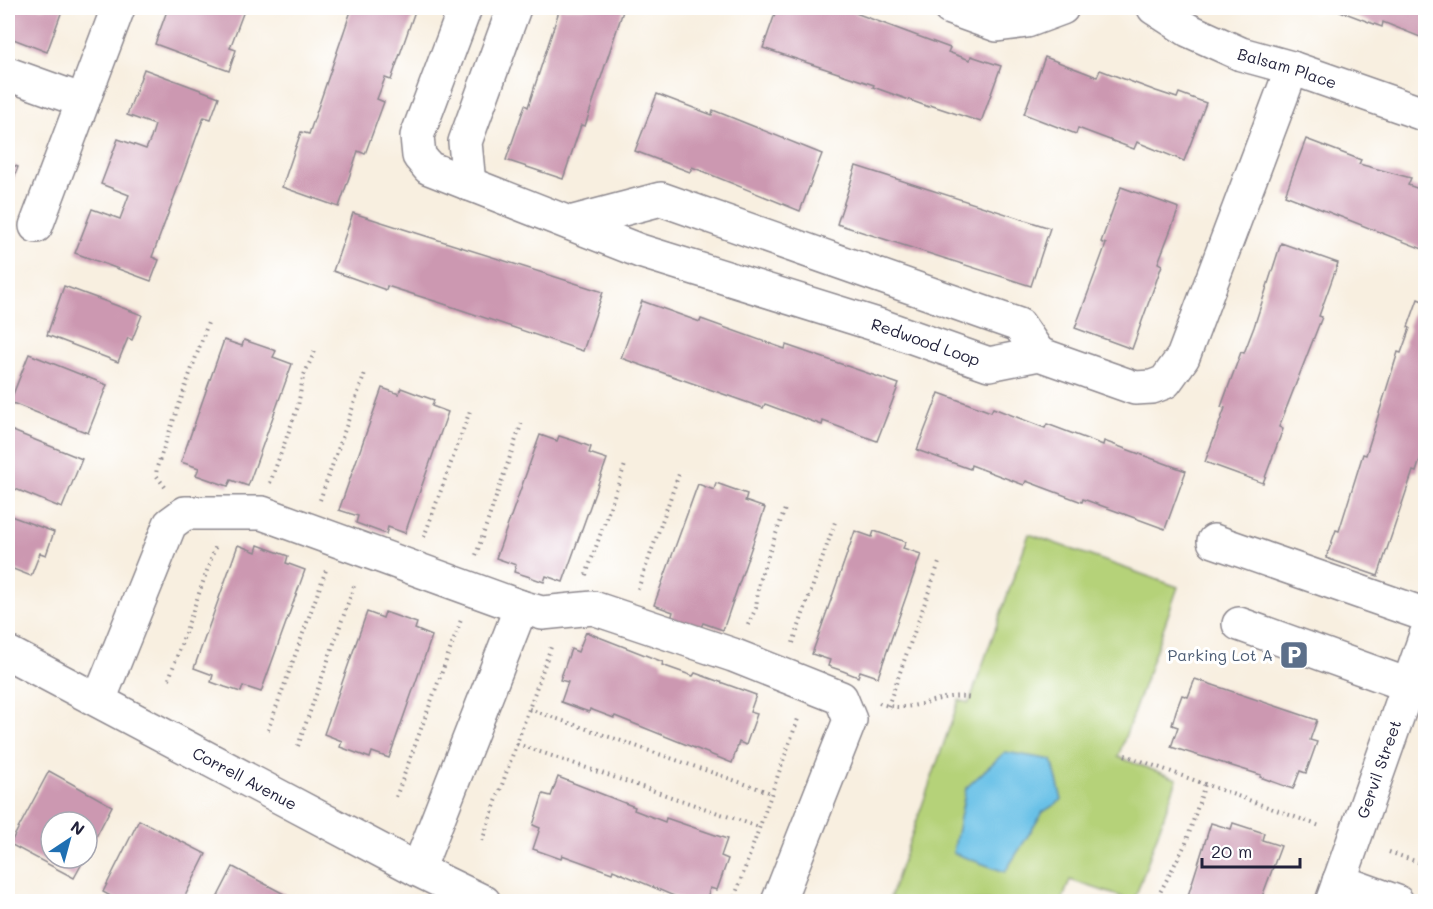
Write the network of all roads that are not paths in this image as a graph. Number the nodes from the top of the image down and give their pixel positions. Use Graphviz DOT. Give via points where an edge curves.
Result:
graph roads {
  1 [pos="118,8"];
  2 [pos="465,8"];
  3 [pos="514,8"];
  4 [pos="950,8"];
  5 [pos="1062,8"];
  6 [pos="1154,8"];
  7 [pos="1292,68"];
  8 [pos="8,74"];
  9 [pos="83,101"];
  10 [pos="1425,115"];
  11 [pos="469,184"];
  12 [pos="570,223"];
  13 [pos="36,226"];
  14 [pos="1039,354"];
  15 [pos="1214,541"];
  16 [pos="521,607"];
  17 [pos="1425,615"];
  18 [pos="1239,624"];
  19 [pos="8,653"];
  20 [pos="1419,662"];
  21 [pos="99,700"];
  22 [pos="418,870"];
  23 [pos="1335,891"];
  24 [pos="479,900"];
  25 [pos="778,902"];
  26 [pos="1397,902"];
  1 -- 9 [label="street"];
  2 -- 11 [label="street, Redwood Loop" via="417,136 416,149 429,168"];
  3 -- 11 [label="street" via="465,142"];
  4 -- 5 [label="street" via="997,25 1027,21"];
  6 -- 7 [label="street, Balsam Place" via="1188,30 1241,54"];
  7 -- 10 [label="street, Balsam Place"];
  7 -- 14 [label="street" via="1176,371 1165,382 1135,388"];
  8 -- 9 [label="street"];
  9 -- 13 [label="street"];
  11 -- 12 [label="street, Redwood Loop"];
  12 -- 14 [label="street, Redwood Loop" via="640,250 989,364"];
  12 -- 14 [label="street" via="661,199 1019,325"];
  15 -- 17 [label="street"];
  16 -- 21 [label="street" via="262,513 185,513 170,524"];
  16 -- 22 [label="street"];
  16 -- 25 [label="street" via="542,613 593,608 841,698 850,720"];
  18 -- 20 [label="street"];
  19 -- 21 [label="street, Correll Avenue"];
  20 -- 23 [label="street, Gervil Street"];
  21 -- 22 [label="street, Correll Avenue"];
  22 -- 24 [label="street, Correll Avenue"];
  23 -- 26 [label="street"];
}
